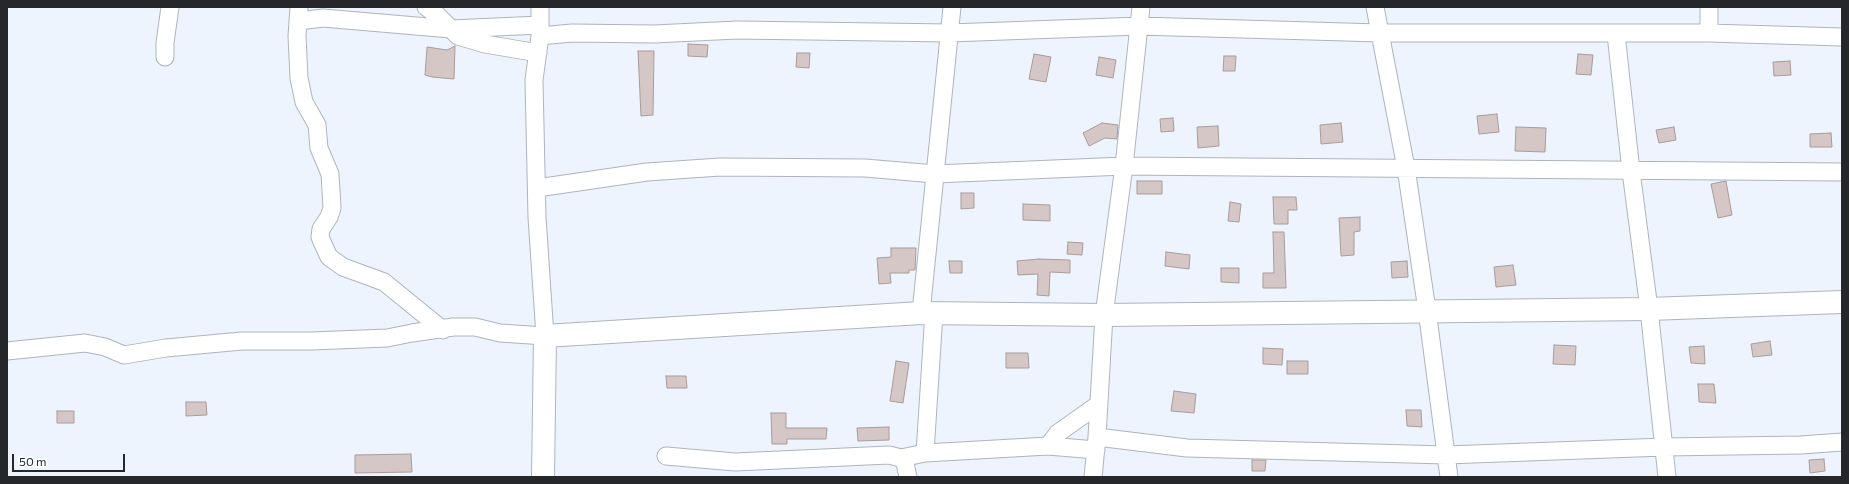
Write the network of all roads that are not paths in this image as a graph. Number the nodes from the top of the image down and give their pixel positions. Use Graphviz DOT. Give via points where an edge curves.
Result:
graph roads {
  1 [pos="170,7"];
  2 [pos="426,7"];
  3 [pos="952,7"];
  4 [pos="1142,7"];
  5 [pos="1375,7"];
  6 [pos="1709,7"];
  7 [pos="318,13"];
  8 [pos="299,14"];
  9 [pos="540,21"];
  10 [pos="1139,26"];
  11 [pos="451,29"];
  12 [pos="1380,33"];
  13 [pos="1709,33"];
  14 [pos="950,34"];
  15 [pos="1616,34"];
  16 [pos="1842,37"];
  17 [pos="538,53"];
  18 [pos="165,57"];
  19 [pos="1124,166"];
  20 [pos="1406,168"];
  21 [pos="1631,170"];
  22 [pos="1842,172"];
  23 [pos="935,174"];
  24 [pos="536,188"];
  25 [pos="1842,302"];
  26 [pos="1649,309"];
  27 [pos="1427,310"];
  28 [pos="927,313"];
  29 [pos="1104,315"];
  30 [pos="443,330"];
  31 [pos="545,336"];
  32 [pos="7,351"];
  33 [pos="1099,404"];
  34 [pos="1842,442"];
  35 [pos="1096,443"];
  36 [pos="1048,446"];
  37 [pos="1664,447"];
  38 [pos="925,453"];
  39 [pos="1446,455"];
  40 [pos="666,456"];
  41 [pos="901,458"];
  42 [pos="543,477"];
  43 [pos="908,477"];
  44 [pos="1093,477"];
  45 [pos="1449,477"];
  46 [pos="1667,477"];
  1 -- 18 [label="street"];
  2 -- 11 [label="street"];
  3 -- 14 [label="street"];
  4 -- 10 [label="street"];
  5 -- 12 [label="street"];
  6 -- 13 [label="street"];
  7 -- 8 [label="street"];
  7 -- 11 [label="street"];
  8 -- 30 [label="street" via="299,78 304,102 316,125 319,148 330,174 332,208 322,229 320,237 323,244 329,257 343,267 384,282"];
  9 -- 11 [label="street"];
  9 -- 14 [label="street" via="572,33 654,34 737,30"];
  9 -- 17 [label="street"];
  10 -- 12 [label="street"];
  10 -- 14 [label="street"];
  10 -- 19 [label="street"];
  11 -- 17 [label="street" via="458,36 486,44"];
  12 -- 15 [label="street"];
  12 -- 20 [label="street"];
  13 -- 15 [label="street"];
  13 -- 16 [label="street"];
  14 -- 23 [label="street"];
  15 -- 21 [label="street"];
  17 -- 24 [label="street" via="534,80"];
  19 -- 20 [label="street"];
  19 -- 23 [label="street"];
  19 -- 29 [label="street"];
  20 -- 21 [label="street"];
  20 -- 27 [label="street"];
  21 -- 22 [label="street"];
  21 -- 26 [label="street"];
  23 -- 24 [label="street" via="865,168 720,167 647,172"];
  23 -- 28 [label="street"];
  24 -- 31 [label="street"];
  25 -- 26 [label="street"];
  26 -- 27 [label="street"];
  26 -- 37 [label="street"];
  27 -- 29 [label="street"];
  27 -- 39 [label="street"];
  28 -- 29 [label="street"];
  28 -- 31 [label="street"];
  28 -- 38 [label="street"];
  29 -- 33 [label="street"];
  30 -- 31 [label="street" via="453,327 474,327 500,333"];
  30 -- 32 [label="street" via="367,340 242,341 166,348 124,355 105,347 85,344"];
  31 -- 42 [label="street"];
  33 -- 35 [label="street"];
  33 -- 36 [label="street" via="1058,433"];
  34 -- 37 [label="street"];
  35 -- 36 [label="street"];
  35 -- 39 [label="street"];
  35 -- 44 [label="street"];
  36 -- 38 [label="street"];
  37 -- 39 [label="street"];
  37 -- 46 [label="street"];
  38 -- 41 [label="street"];
  39 -- 45 [label="street"];
  40 -- 41 [label="street" via="735,462 889,454"];
  41 -- 43 [label="street" via="905,463"];
}
